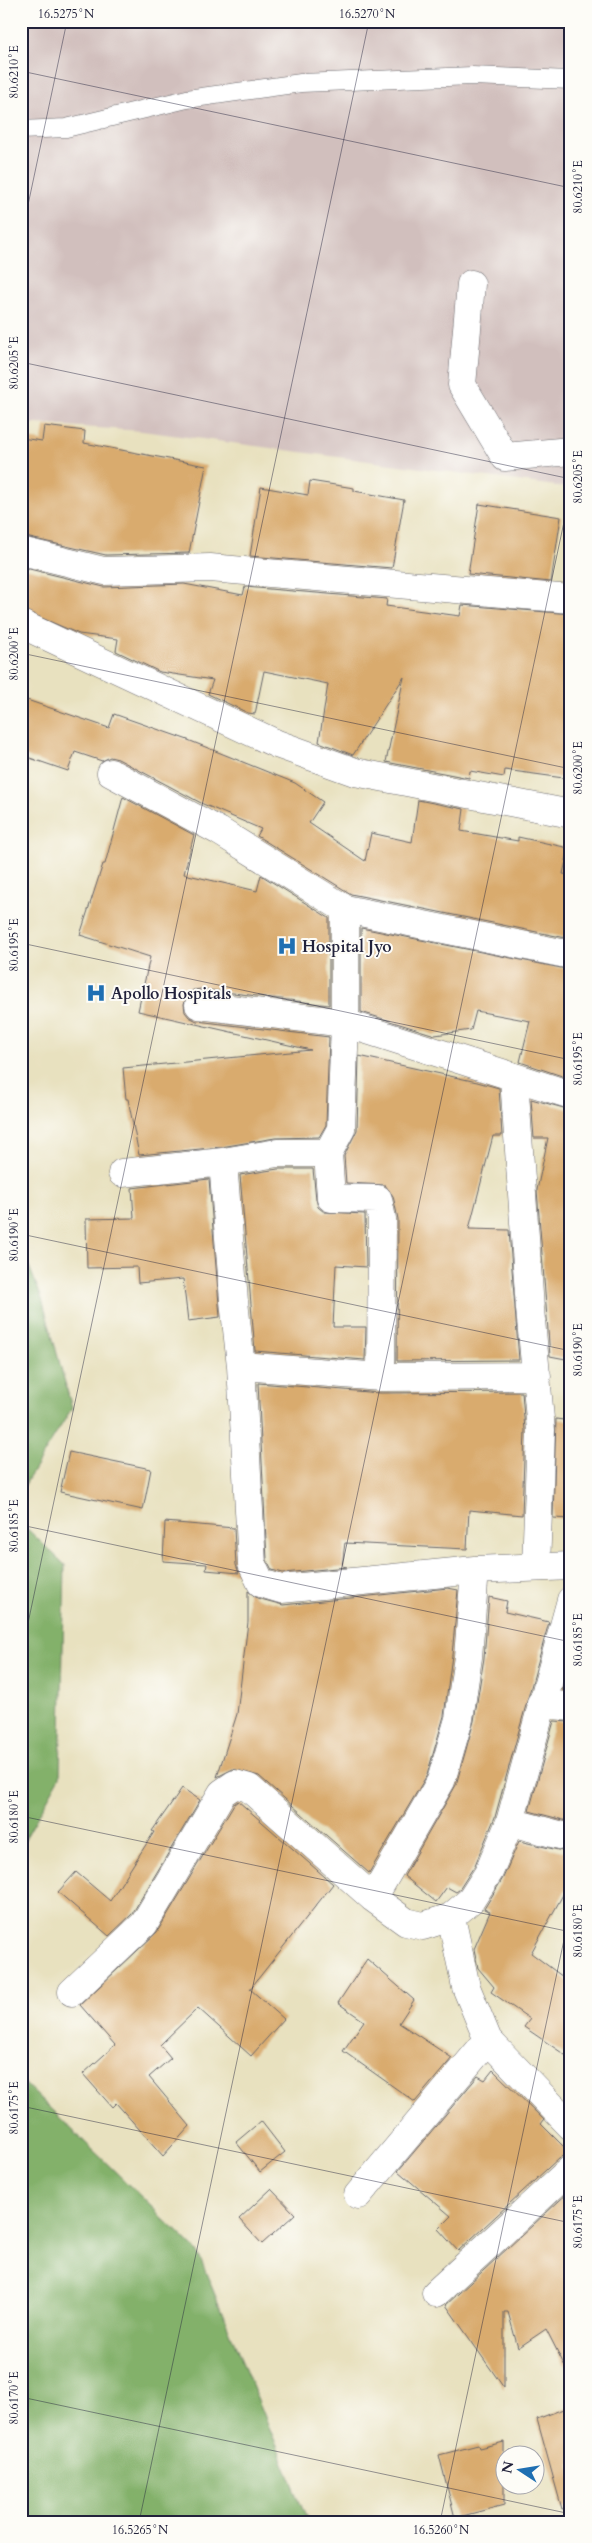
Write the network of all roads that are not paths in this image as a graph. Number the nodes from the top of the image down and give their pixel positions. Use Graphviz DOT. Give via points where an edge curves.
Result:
graph roads {
  1 [pos="571,80"];
  2 [pos="21,130"];
  3 [pos="471,284"];
  4 [pos="571,451"];
  5 [pos="21,551"];
  6 [pos="571,600"];
  7 [pos="21,624"];
  8 [pos="111,774"];
  9 [pos="571,814"];
  10 [pos="345,909"];
  11 [pos="571,955"];
  12 [pos="199,1006"];
  13 [pos="345,1023"];
  14 [pos="514,1078"];
  15 [pos="571,1095"];
  16 [pos="328,1153"];
  17 [pos="223,1162"];
  18 [pos="122,1173"];
  19 [pos="242,1366"];
  20 [pos="537,1376"];
  21 [pos="381,1377"];
  22 [pos="571,1566"];
  23 [pos="536,1567"];
  24 [pos="475,1570"];
  25 [pos="571,1600"];
  26 [pos="541,1703"];
  27 [pos="571,1707"];
  28 [pos="510,1822"];
  29 [pos="571,1838"];
  30 [pos="372,1898"];
  31 [pos="451,1917"];
  32 [pos="72,1992"];
  33 [pos="488,2040"];
  34 [pos="571,2126"];
  35 [pos="571,2169"];
  36 [pos="358,2195"];
  37 [pos="436,2293"];
  1 -- 2 [label="lane" via="472,76 301,84 187,99 66,128"];
  3 -- 4 [label="street" via="462,385 505,456"];
  5 -- 6 [label="street" via="104,571 210,568"];
  7 -- 9 [label="street" via="277,744 355,772"];
  8 -- 10 [label="street" via="219,831"];
  10 -- 11 [label="street"];
  10 -- 13 [label="street"];
  12 -- 13 [label="street"];
  13 -- 14 [label="street"];
  13 -- 16 [label="street" via="341,1129"];
  14 -- 15 [label="street"];
  14 -- 20 [label="street"];
  16 -- 17 [label="street" via="277,1153"];
  16 -- 21 [label="street" via="332,1198 378,1199 381,1212"];
  17 -- 18 [label="street"];
  17 -- 19 [label="street"];
  19 -- 21 [label="street"];
  19 -- 24 [label="street" via="252,1564 260,1583 282,1589"];
  20 -- 21 [label="street"];
  20 -- 23 [label="street" via="541,1430"];
  22 -- 23 [label="street"];
  23 -- 24 [label="street"];
  24 -- 30 [label="street" via="460,1719 441,1781"];
  25 -- 26 [label="street"];
  26 -- 27 [label="street"];
  26 -- 28 [label="street"];
  28 -- 29 [label="street"];
  28 -- 31 [label="street" via="489,1872 471,1900"];
  30 -- 31 [label="street" via="406,1922 423,1926"];
  30 -- 32 [label="street" via="249,1788 235,1784 222,1793 144,1924"];
  31 -- 33 [label="street" via="466,1987"];
  33 -- 34 [label="street"];
  33 -- 36 [label="street"];
  35 -- 37 [label="street"];
}
